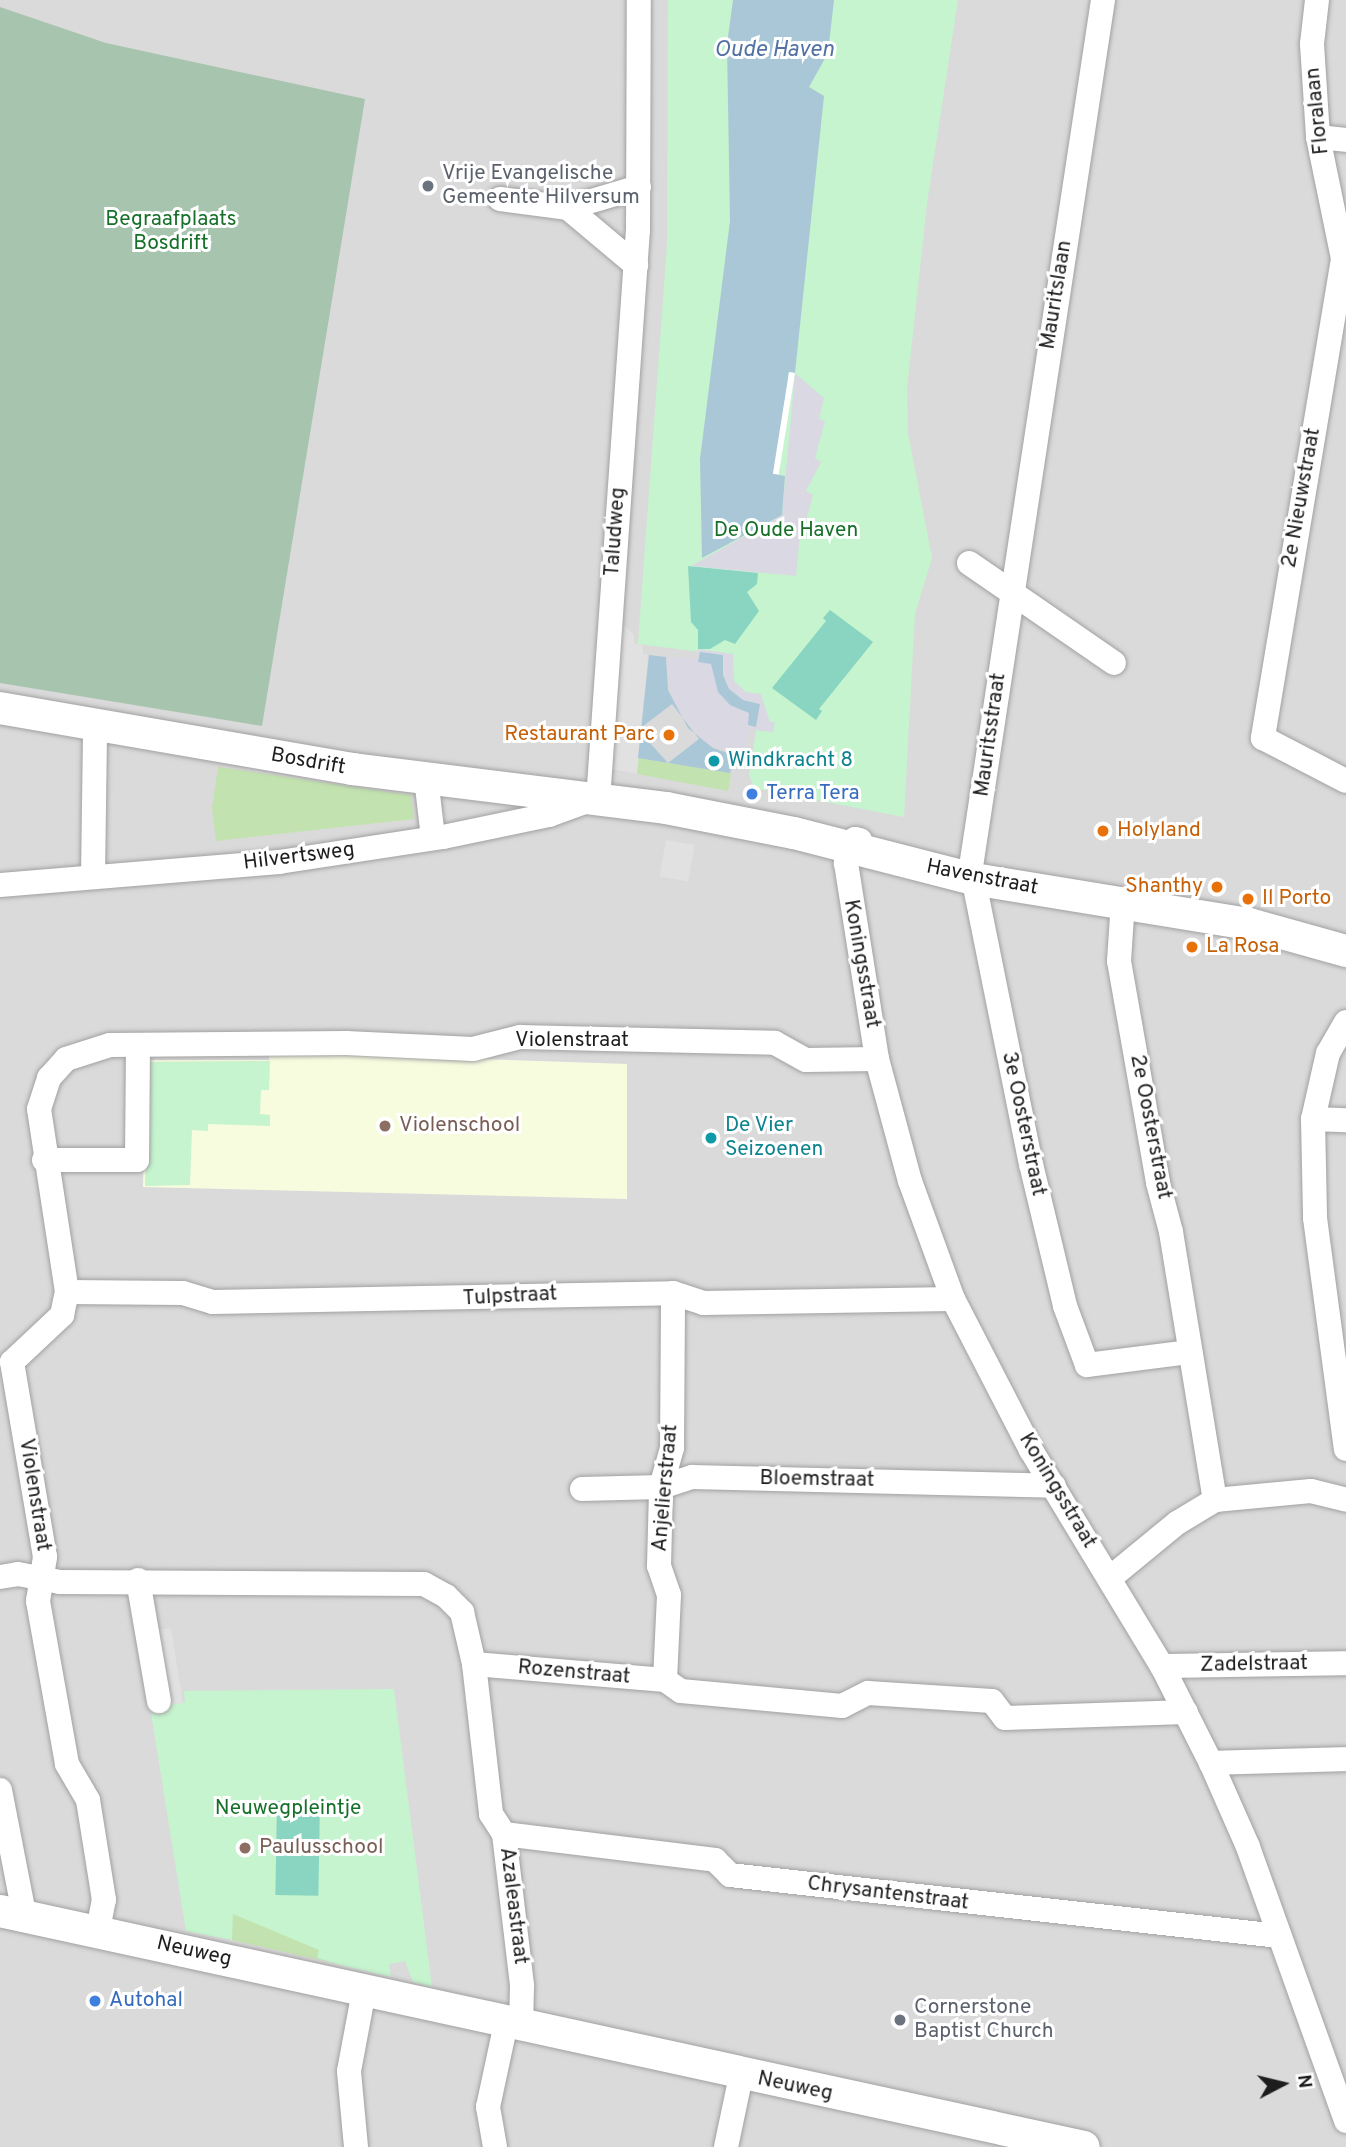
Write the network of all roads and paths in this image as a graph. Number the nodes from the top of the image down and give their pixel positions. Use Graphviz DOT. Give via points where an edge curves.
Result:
graph roads {
  1 [pos="639,0"];
  2 [pos="1103,0"];
  3 [pos="1317,0"];
  4 [pos="1318,136"];
  5 [pos="1346,140"];
  6 [pos="639,187"];
  7 [pos="499,199"];
  8 [pos="568,208"];
  9 [pos="1345,260"];
  10 [pos="636,265"];
  11 [pos="969,563"];
  12 [pos="1011,590"];
  13 [pos="1114,663"];
  14 [pos="0,708"];
  15 [pos="94,727"];
  16 [pos="426,778"];
  17 [pos="1346,781"];
  18 [pos="603,801"];
  19 [pos="433,838"];
  20 [pos="853,844"];
  21 [pos="972,873"];
  22 [pos="93,877"];
  23 [pos="0,885"];
  24 [pos="1124,901"];
  25 [pos="1346,951"];
  26 [pos="1346,1022"];
  27 [pos="138,1046"];
  28 [pos="877,1059"];
  29 [pos="1313,1119"];
  30 [pos="1346,1120"];
  31 [pos="44,1160"];
  32 [pos="67,1292"];
  33 [pos="673,1293"];
  34 [pos="953,1299"];
  35 [pos="1190,1352"];
  36 [pos="6,1361"];
  37 [pos="1346,1449"];
  38 [pos="1054,1486"];
  39 [pos="661,1487"];
  40 [pos="582,1489"];
  41 [pos="1216,1500"];
  42 [pos="1346,1500"];
  43 [pos="0,1577"];
  44 [pos="42,1577"];
  45 [pos="1110,1577"];
  46 [pos="138,1580"];
  47 [pos="1346,1663"];
  48 [pos="474,1664"];
  49 [pos="1162,1666"];
  50 [pos="665,1680"];
  51 [pos="159,1701"];
  52 [pos="1186,1712"];
  53 [pos="1346,1759"];
  54 [pos="1211,1763"];
  55 [pos="0,1790"];
  56 [pos="504,1834"];
  57 [pos="12,1912"];
  58 [pos="99,1930"];
  59 [pos="1279,1936"];
  60 [pos="364,1991"];
  61 [pos="514,2025"];
  62 [pos="741,2076"];
  63 [pos="1346,2121"];
  64 [pos="356,2147"];
  65 [pos="495,2147"];
  66 [pos="726,2147"];
  67 [pos="1084,2147"];
  1 -- 6 [label="street, Taludweg"];
  2 -- 12 [label="street, Mauritslaan"];
  3 -- 4 [label="street, Floralaan" via="1312,44"];
  4 -- 5 [label="street"];
  4 -- 9 [label="street, Floralaan"];
  6 -- 8 [label="street"];
  6 -- 10 [label="street, Taludweg"];
  7 -- 8 [label="street"];
  8 -- 10 [label="street"];
  9 -- 17 [label="street, 2e Nieuwstraat" via="1263,738"];
  10 -- 18 [label="street, Taludweg"];
  11 -- 12 [label="street"];
  12 -- 13 [label="street"];
  12 -- 21 [label="street, Mauritsstraat"];
  14 -- 15 [label="street, Bosdrift"];
  15 -- 16 [label="street, Bosdrift"];
  15 -- 22 [label="street"];
  16 -- 18 [label="street, Bosdrift"];
  16 -- 19 [label="street"];
  18 -- 19 [label="street, Hilvertsweg"];
  18 -- 20 [label="street, Havenstraat"];
  19 -- 22 [label="street, Hilvertsweg" via="279,862"];
  20 -- 21 [label="street, Havenstraat"];
  20 -- 28 [label="street, Koningsstraat" via="846,863 848,887"];
  21 -- 24 [label="street, Havenstraat"];
  21 -- 35 [label="street, 3e Oosterstraat" via="1034,1177 1065,1306 1087,1365"];
  22 -- 23 [label="street, Hilvertsweg"];
  24 -- 25 [label="street, Havenstraat" via="1249,924"];
  24 -- 35 [label="street, 2e Oosterstraat" via="1119,961"];
  26 -- 29 [label="street" via="1328,1053"];
  27 -- 28 [label="street, Violenstraat" via="346,1043 473,1049 520,1037 775,1043 806,1060"];
  27 -- 31 [label="street, Violenstraat" via="88,1049 66,1059 49,1078 39,1110"];
  27 -- 31 [label="street" via="137,1160"];
  28 -- 34 [label="street, Koningsstraat" via="910,1181"];
  29 -- 30 [label="street"];
  29 -- 37 [label="street" via="1315,1219"];
  31 -- 32 [label="street, Violenstraat"];
  32 -- 33 [label="street, Tulpstraat" via="183,1293 213,1302"];
  32 -- 36 [label="street, Violenstraat" via="62,1315"];
  33 -- 34 [label="street, Tulpstraat" via="703,1303"];
  33 -- 39 [label="street, Anjelierstraat" via="672,1448"];
  34 -- 38 [label="street, Koningsstraat"];
  35 -- 41 [label="street, 2e Oosterstraat"];
  36 -- 44 [label="street, Violenstraat" via="45,1557"];
  38 -- 39 [label="street, Bloemstraat" via="692,1477"];
  38 -- 45 [label="street, Koningsstraat"];
  39 -- 40 [label="street, Bloemstraat"];
  39 -- 50 [label="street, Anjelierstraat" via="659,1566 669,1595"];
  41 -- 42 [label="street" via="1311,1490"];
  41 -- 45 [label="street" via="1177,1523"];
  43 -- 44 [label="street"];
  44 -- 46 [label="street" via="60,1583"];
  44 -- 58 [label="street, Violenstraat" via="38,1601 67,1763 88,1800 104,1900"];
  45 -- 49 [label="street, Koningsstraat"];
  46 -- 48 [label="street" via="424,1584 446,1596 461,1612"];
  46 -- 51 [label="street"];
  47 -- 49 [label="street, Zadelstraat"];
  48 -- 50 [label="street, Rozenstraat"];
  48 -- 56 [label="street, Azaleastraat" via="491,1814"];
  49 -- 52 [label="street, Koningsstraat"];
  50 -- 52 [label="street, Rozenstraat" via="681,1691 842,1706 868,1693 992,1701 1005,1718"];
  52 -- 54 [label="street, Koningsstraat"];
  53 -- 54 [label="street"];
  54 -- 59 [label="street, Koningsstraat" via="1248,1847"];
  55 -- 57 [label="street, Neuweg"];
  56 -- 59 [label="street, Chrysantenstraat" via="715,1860 730,1875"];
  56 -- 61 [label="street, Azaleastraat" via="522,1986"];
  57 -- 58 [label="street, Neuweg"];
  58 -- 60 [label="street, Neuweg"];
  59 -- 63 [label="street, Koningsstraat"];
  60 -- 61 [label="street, Neuweg"];
  60 -- 64 [label="street" via="349,2071"];
  61 -- 62 [label="street, Neuweg"];
  61 -- 65 [label="street" via="488,2107"];
  62 -- 66 [label="street"];
  62 -- 67 [label="street, Neuweg"];
}
